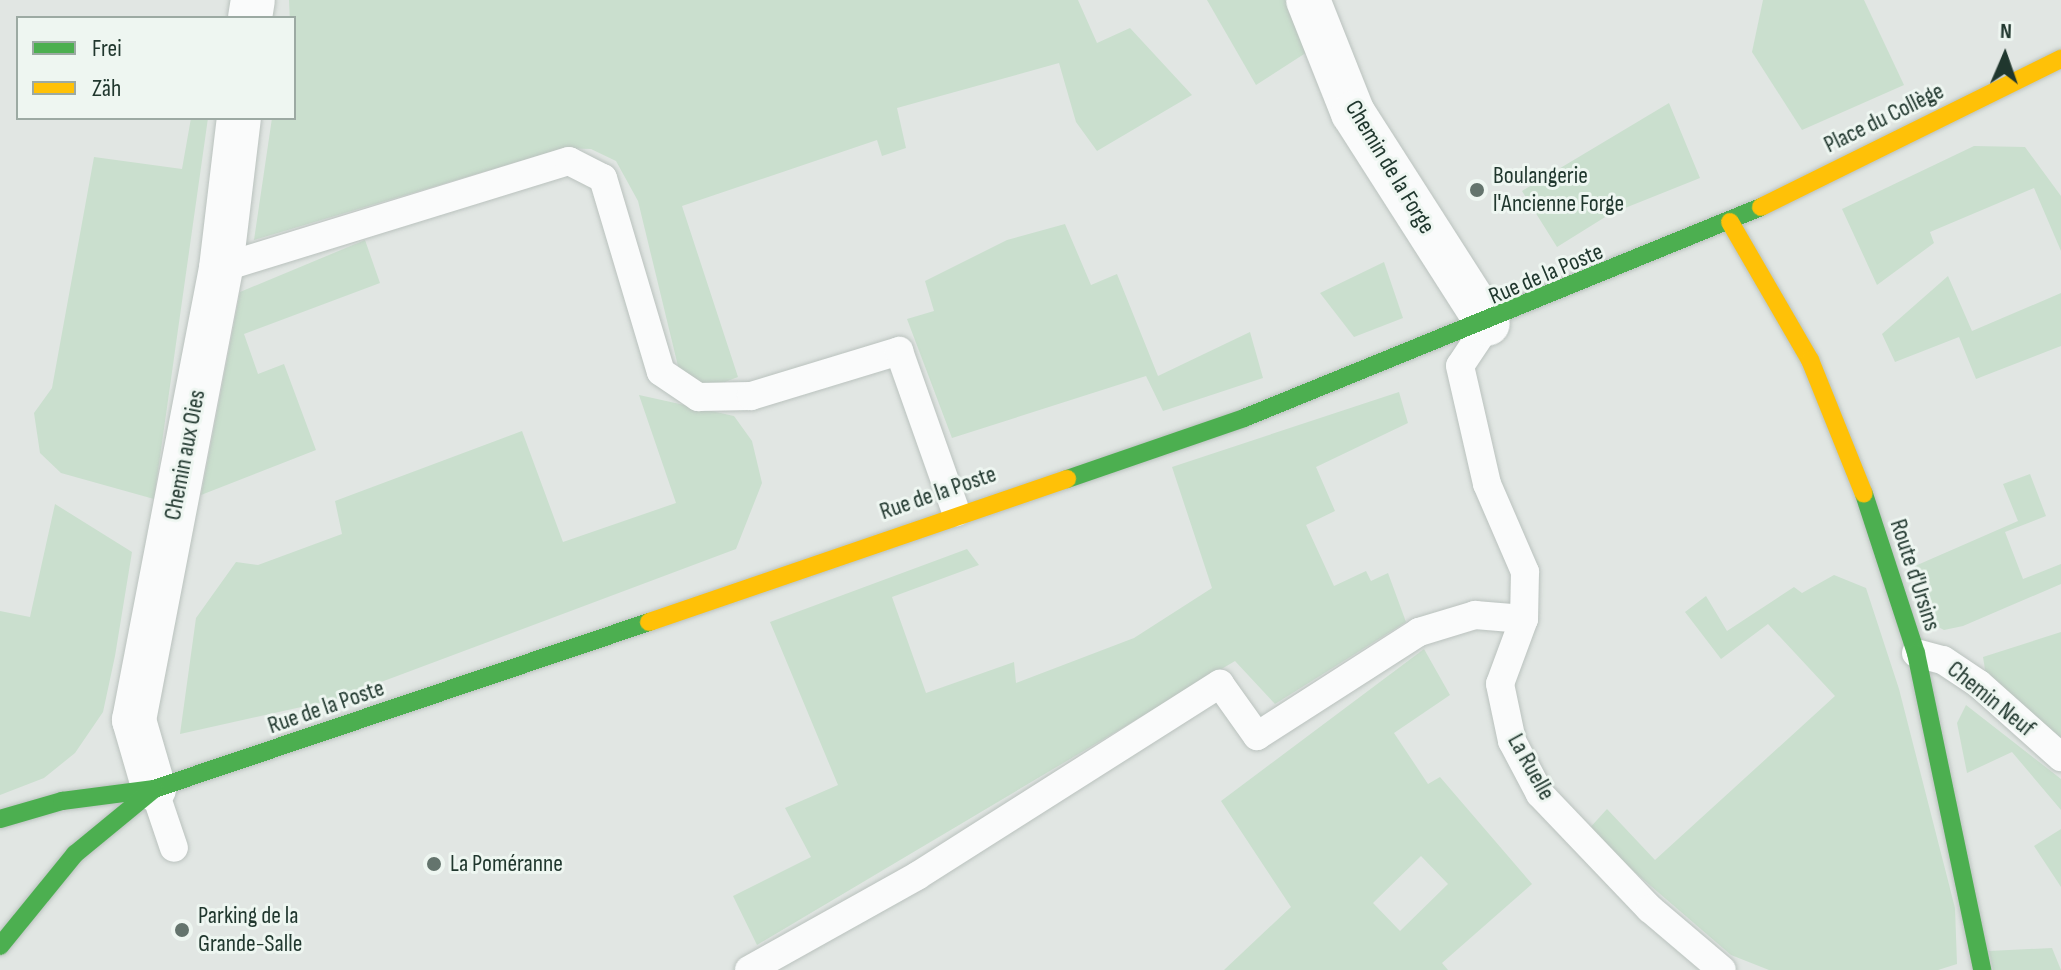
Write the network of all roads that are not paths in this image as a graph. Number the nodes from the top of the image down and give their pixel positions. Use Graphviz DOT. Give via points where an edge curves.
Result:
graph roads {
  1 [pos="1308,0"];
  2 [pos="2061,59"];
  3 [pos="239,120"];
  4 [pos="1730,222"];
  5 [pos="221,268"];
  6 [pos="1488,324"];
  7 [pos="1412,353"];
  8 [pos="1460,366"];
  9 [pos="956,512"];
  10 [pos="1524,619"];
  11 [pos="1916,653"];
  12 [pos="2061,757"];
  13 [pos="154,789"];
  14 [pos="0,819"];
  15 [pos="174,848"];
  16 [pos="0,946"];
  17 [pos="749,970"];
  18 [pos="1722,970"];
  19 [pos="1982,970"];
  1 -- 6 [label="street, Chemin de la Forge" via="1353,113"];
  2 -- 4 [label="street, Place du Collège"];
  3 -- 5 [label="street, Chemin aux Oies"];
  4 -- 6 [label="street, Rue de la Poste"];
  4 -- 11 [label="street, Route d'Ursins" via="1810,360 1846,441"];
  5 -- 9 [label="lane" via="569,161 603,178 661,372 698,397 751,396 899,351"];
  5 -- 13 [label="street, Chemin aux Oies" via="134,720"];
  6 -- 7 [label="street, Rue de la Poste"];
  6 -- 8 [label="lane"];
  7 -- 8 [label="lane"];
  7 -- 9 [label="street, Rue de la Poste" via="1244,418"];
  8 -- 10 [label="lane, La Ruelle" via="1487,484 1525,572"];
  9 -- 13 [label="street, Rue de la Poste"];
  10 -- 17 [label="lane" via="1475,615 1419,632 1257,736 1220,684 917,876"];
  10 -- 18 [label="lane, La Ruelle" via="1500,684 1512,741 1540,794 1650,909"];
  11 -- 12 [label="lane, Chemin Neuf" via="1943,660 1979,684"];
  11 -- 19 [label="street, Route d'Ursins"];
  13 -- 14 [label="street, Rue de la Poste" via="62,801"];
  13 -- 15 [label="lane"];
  13 -- 16 [label="street, Rue de la Poste" via="75,854"];
}
